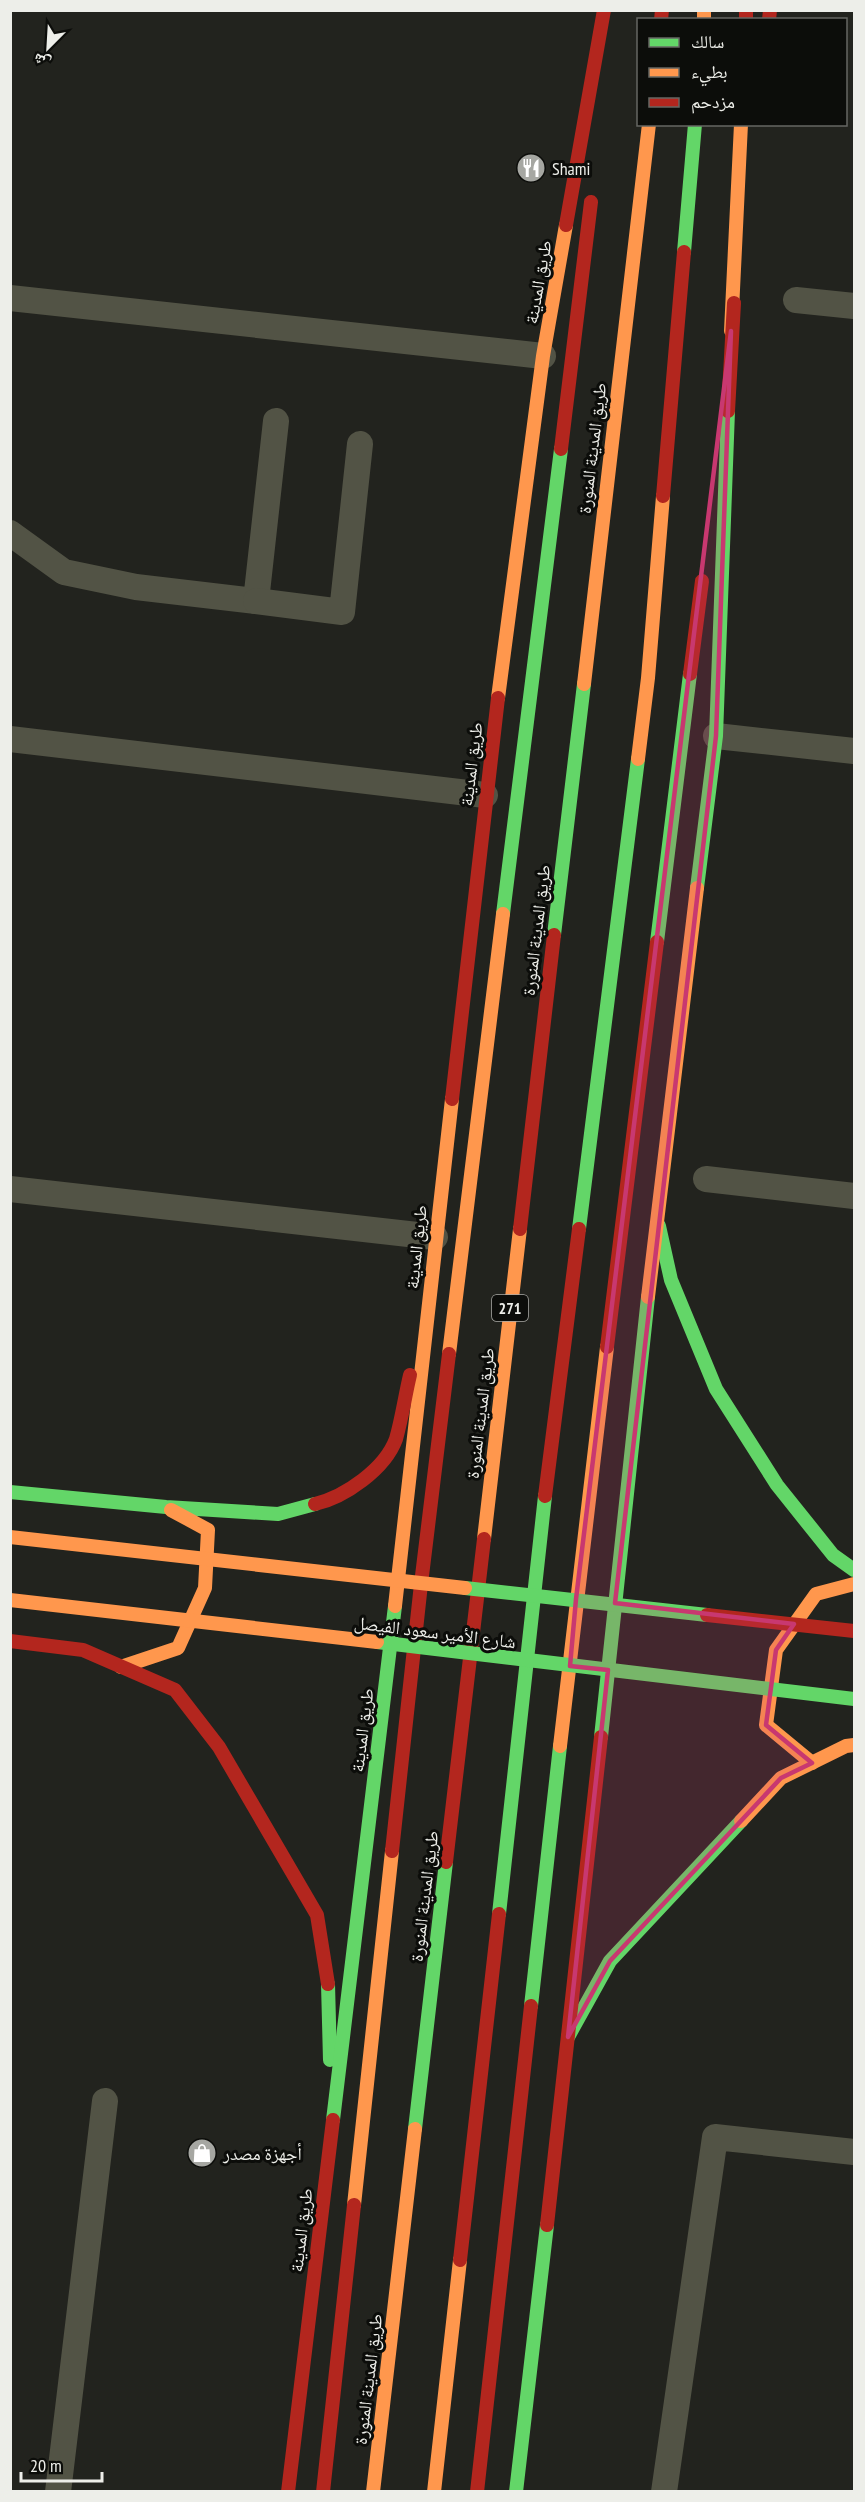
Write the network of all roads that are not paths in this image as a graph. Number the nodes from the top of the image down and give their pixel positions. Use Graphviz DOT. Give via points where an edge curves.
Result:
graph roads {
  1 [pos="604,10"];
  2 [pos="612,10"];
  3 [pos="601,106"];
  4 [pos="649,126"];
  5 [pos="695,126"];
  6 [pos="741,126"];
  7 [pos="754,136"];
  8 [pos="592,189"];
  9 [pos="10,298"];
  10 [pos="796,300"];
  11 [pos="855,306"];
  12 [pos="730,331"];
  13 [pos="543,356"];
  14 [pos="276,421"];
  15 [pos="360,444"];
  16 [pos="710,505"];
  17 [pos="10,533"];
  18 [pos="704,563"];
  19 [pos="256,601"];
  20 [pos="716,736"];
  21 [pos="10,739"];
  22 [pos="855,751"];
  23 [pos="485,795"];
  24 [pos="706,1179"];
  25 [pos="10,1189"];
  26 [pos="855,1196"];
  27 [pos="657,1218"];
  28 [pos="435,1237"];
  29 [pos="10,1492"];
  30 [pos="166,1508"];
  31 [pos="10,1537"];
  32 [pos="855,1570"];
  33 [pos="420,1584"];
  34 [pos="855,1584"];
  35 [pos="576,1599"];
  36 [pos="10,1600"];
  37 [pos="855,1631"];
  38 [pos="10,1641"];
  39 [pos="414,1648"];
  40 [pos="570,1666"];
  41 [pos="121,1667"];
  42 [pos="855,1699"];
  43 [pos="855,1745"];
  44 [pos="812,1763"];
  45 [pos="568,2037"];
  46 [pos="105,2101"];
  47 [pos="332,2121"];
  48 [pos="855,2152"];
  49 [pos="58,2492"];
  50 [pos="288,2492"];
  51 [pos="323,2492"];
  52 [pos="373,2492"];
  53 [pos="434,2492"];
  54 [pos="477,2492"];
  55 [pos="516,2492"];
  56 [pos="664,2492"];
  1 -- 13 [label="main road, طريق المدينة"];
  2 -- 3 [label="main road"];
  4 -- 52 [label="main road, طريق المدينة المنورة / 271"];
  5 -- 53 [label="main road" via="648,678 544,1512"];
  6 -- 12 [label="main road"];
  7 -- 12 [label="main road"];
  8 -- 33 [label="main road"];
  9 -- 13 [label="street"];
  10 -- 11 [label="street"];
  12 -- 16 [label="main road"];
  12 -- 20 [label="main road"];
  13 -- 23 [label="main road, طريق المدينة"];
  14 -- 19 [label="street"];
  15 -- 19 [label="street" via="342,612"];
  17 -- 19 [label="street" via="64,572 136,587"];
  18 -- 35 [label="main road"];
  20 -- 22 [label="street"];
  20 -- 27 [label="main road"];
  21 -- 23 [label="street"];
  23 -- 28 [label="main road, طريق المدينة"];
  24 -- 26 [label="street"];
  25 -- 28 [label="street"];
  27 -- 32 [label="main road" via="670,1280 716,1389 777,1485 832,1555"];
  27 -- 45 [label="main road"];
  28 -- 30 [label="main road" via="395,1441 371,1475 332,1500 278,1514"];
  28 -- 47 [label="main road, طريق المدينة" via="404,1535"];
  29 -- 30 [label="main road"];
  30 -- 41 [label="main road" via="208,1530 205,1588 178,1648"];
  31 -- 33 [label="main road, bridge"];
  33 -- 35 [label="main road, bridge"];
  33 -- 39 [label="main road"];
  34 -- 44 [label="main road" via="816,1594 776,1650 766,1725"];
  35 -- 37 [label="main road, bridge"];
  35 -- 40 [label="main road"];
  36 -- 39 [label="main road, شارع الأمير سعود الفيصل, bridge"];
  38 -- 41 [label="main road" via="83,1650"];
  39 -- 40 [label="main road, شارع الأمير سعود الفيصل, bridge"];
  39 -- 51 [label="main road"];
  40 -- 42 [label="main road, شارع الأمير سعود الفيصل, bridge"];
  40 -- 54 [label="main road"];
  41 -- 47 [label="main road" via="175,1690 219,1747 317,1915 328,1986"];
  43 -- 44 [label="main road"];
  44 -- 45 [label="main road" via="781,1778 610,1961"];
  45 -- 55 [label="main road"];
  46 -- 49 [label="street"];
  47 -- 50 [label="main road, طريق المدينة"];
  48 -- 56 [label="street" via="715,2137"];
}
